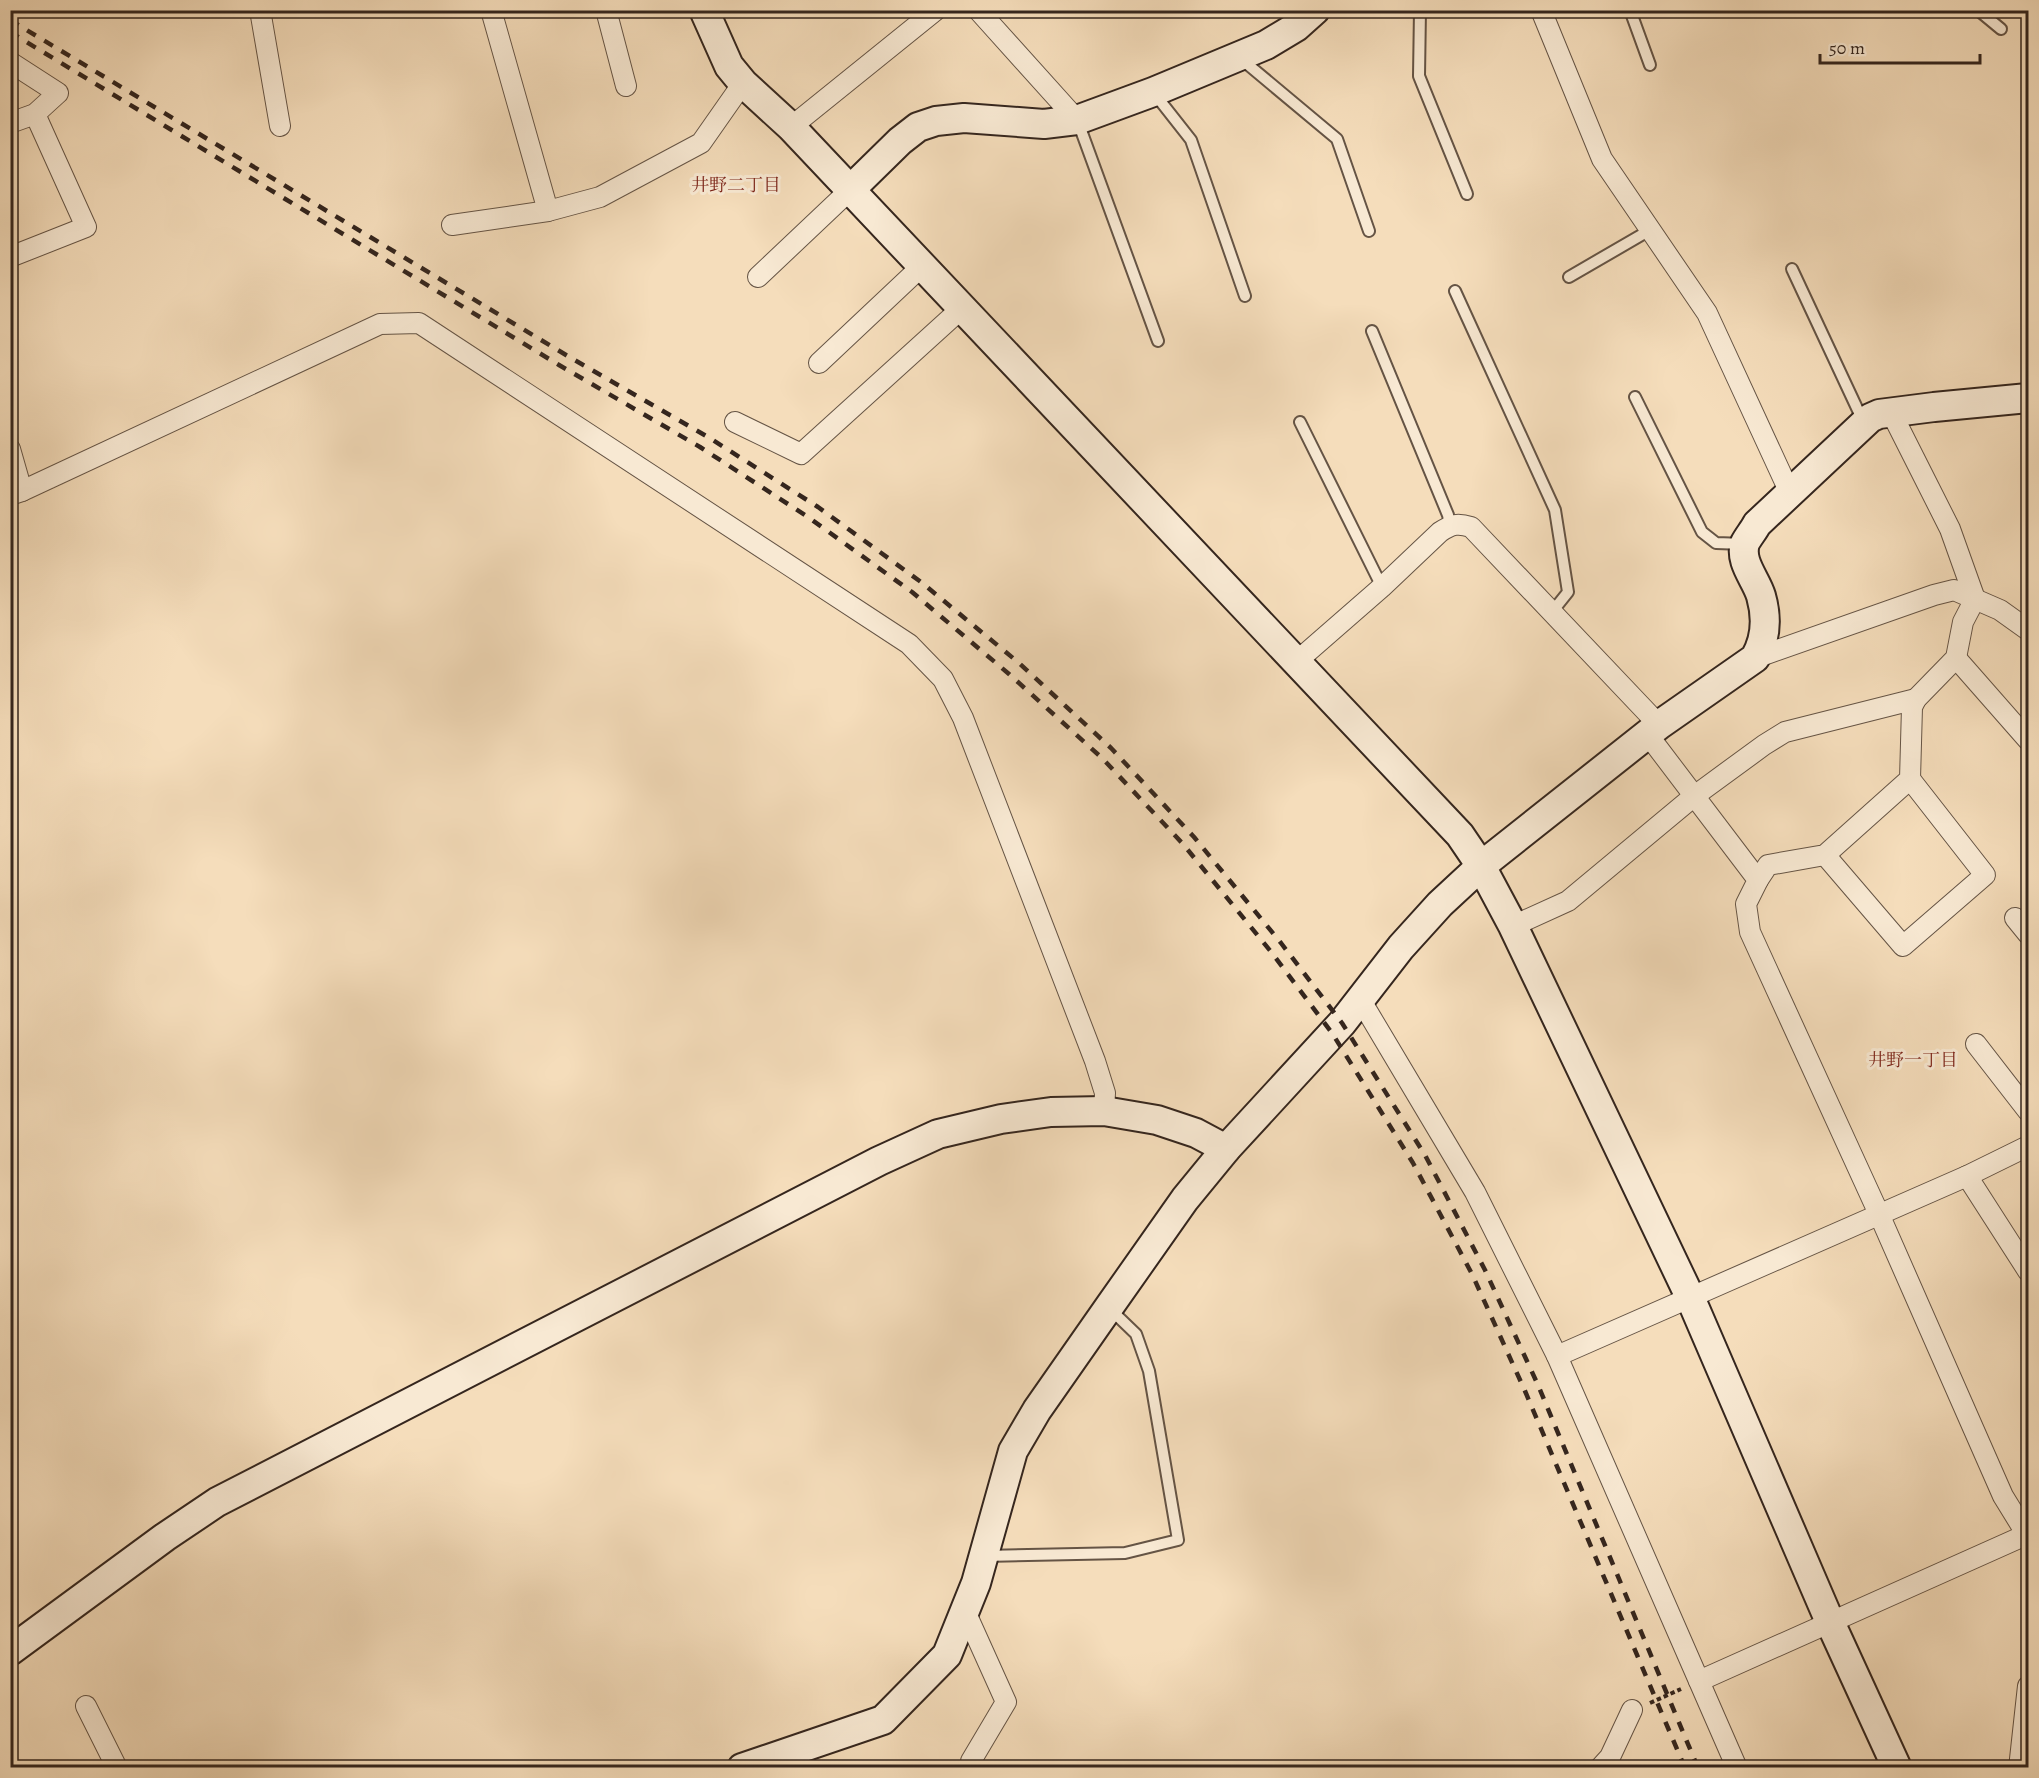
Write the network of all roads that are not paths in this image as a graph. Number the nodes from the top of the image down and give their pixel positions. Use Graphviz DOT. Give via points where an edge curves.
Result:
graph roads {
  1 [pos="260,10"];
  2 [pos="491,10"];
  3 [pos="606,10"];
  4 [pos="704,10"];
  5 [pos="936,10"];
  6 [pos="978,10"];
  7 [pos="1315,10"];
  8 [pos="1420,10"];
  9 [pos="1541,10"];
  10 [pos="1629,10"];
  11 [pos="1978,10"];
  12 [pos="2001,29"];
  13 [pos="1239,56"];
  14 [pos="10,62"];
  15 [pos="1650,65"];
  16 [pos="743,83"];
  17 [pos="626,86"];
  18 [pos="1153,92"];
  19 [pos="35,114"];
  20 [pos="1077,120"];
  21 [pos="10,123"];
  22 [pos="280,126"];
  23 [pos="791,127"];
  24 [pos="850,190"];
  25 [pos="1467,194"];
  26 [pos="548,211"];
  27 [pos="452,225"];
  28 [pos="1650,230"];
  29 [pos="1369,231"];
  30 [pos="10,257"];
  31 [pos="922,266"];
  32 [pos="1792,269"];
  33 [pos="758,277"];
  34 [pos="1569,277"];
  35 [pos="1455,291"];
  36 [pos="1245,296"];
  37 [pos="962,308"];
  38 [pos="1372,331"];
  39 [pos="1158,341"];
  40 [pos="819,363"];
  41 [pos="1635,397"];
  42 [pos="2028,398"];
  43 [pos="1891,412"];
  44 [pos="735,422"];
  45 [pos="1300,422"];
  46 [pos="1863,423"];
  47 [pos="10,449"];
  48 [pos="16,493"];
  49 [pos="1790,493"];
  50 [pos="1450,525"];
  51 [pos="1745,544"];
  52 [pos="1382,587"];
  53 [pos="1975,599"];
  54 [pos="1552,612"];
  55 [pos="2028,630"];
  56 [pos="1755,658"];
  57 [pos="1956,658"];
  58 [pos="1296,662"];
  59 [pos="1916,699"];
  60 [pos="1653,730"];
  61 [pos="2028,740"];
  62 [pos="1910,779"];
  63 [pos="1693,797"];
  64 [pos="1825,855"];
  65 [pos="1481,866"];
  66 [pos="1758,880"];
  67 [pos="2015,918"];
  68 [pos="1513,926"];
  69 [pos="2028,934"];
  70 [pos="1360,999"];
  71 [pos="1976,1044"];
  72 [pos="1104,1111"];
  73 [pos="2028,1111"];
  74 [pos="2028,1146"];
  75 [pos="1226,1149"];
  76 [pos="1967,1176"];
  77 [pos="1879,1214"];
  78 [pos="2028,1271"];
  79 [pos="1690,1296"];
  80 [pos="1109,1307"];
  81 [pos="1557,1356"];
  82 [pos="2028,1537"];
  83 [pos="984,1556"];
  84 [pos="965,1611"];
  85 [pos="1830,1622"];
  86 [pos="10,1651"];
  87 [pos="1699,1681"];
  88 [pos="2028,1686"];
  89 [pos="86,1706"];
  90 [pos="1632,1710"];
  91 [pos="117,1767"];
  92 [pos="742,1767"];
  93 [pos="972,1767"];
  94 [pos="1600,1767"];
  95 [pos="1737,1767"];
  96 [pos="1897,1767"];
  97 [pos="2019,1767"];
  1 -- 22 [label="street"];
  2 -- 26 [label="street"];
  3 -- 17 [label="street"];
  4 -- 16 [label="street" via="729,66"];
  5 -- 23 [label="street"];
  6 -- 20 [label="street"];
  7 -- 13 [label="street" via="1296,27"];
  8 -- 25 [label="lane" via="1419,76"];
  9 -- 28 [label="street" via="1602,159"];
  10 -- 15 [label="lane"];
  11 -- 12 [label="lane"];
  13 -- 18 [label="street"];
  13 -- 29 [label="lane" via="1337,139"];
  14 -- 19 [label="street" via="58,93"];
  16 -- 23 [label="street"];
  16 -- 26 [label="street" via="701,143 600,197"];
  18 -- 20 [label="street"];
  18 -- 36 [label="lane" via="1191,140"];
  19 -- 21 [label="street"];
  19 -- 30 [label="street" via="86,227"];
  20 -- 24 [label="street" via="1044,124 964,118 936,121 900,141"];
  20 -- 39 [label="lane"];
  23 -- 24 [label="street"];
  24 -- 31 [label="street"];
  24 -- 33 [label="street"];
  26 -- 27 [label="street"];
  28 -- 34 [label="lane"];
  28 -- 49 [label="street" via="1707,312"];
  31 -- 37 [label="street"];
  31 -- 40 [label="street"];
  32 -- 46 [label="lane"];
  35 -- 54 [label="lane" via="1555,510 1568,592"];
  37 -- 44 [label="street" via="801,454"];
  37 -- 58 [label="street"];
  38 -- 50 [label="lane"];
  41 -- 51 [label="lane" via="1702,532 1716,543"];
  42 -- 43 [label="street"];
  43 -- 46 [label="street"];
  43 -- 53 [label="street" via="1950,529"];
  45 -- 52 [label="lane"];
  46 -- 49 [label="street"];
  47 -- 48 [label="street"];
  48 -- 72 [label="street" via="380,324 419,324 909,644 944,679 963,718 1095,1061 1105,1093"];
  49 -- 51 [label="street" via="1757,524"];
  50 -- 52 [label="street"];
  50 -- 54 [label="street" via="1471,527"];
  51 -- 56 [label="street" via="1744,557 1761,594 1765,618 1763,645"];
  52 -- 58 [label="street"];
  53 -- 55 [label="street" via="2000,610"];
  53 -- 56 [label="street" via="1954,590 1934,595"];
  53 -- 57 [label="street" via="1963,622"];
  54 -- 60 [label="street"];
  56 -- 60 [label="street"];
  57 -- 59 [label="street"];
  57 -- 61 [label="street"];
  58 -- 65 [label="street" via="1460,835"];
  59 -- 62 [label="street" via="1912,707"];
  59 -- 63 [label="street" via="1785,732"];
  60 -- 63 [label="street"];
  60 -- 65 [label="street"];
  62 -- 64 [label="street"];
  62 -- 64 [label="street" via="1985,875 1903,946"];
  63 -- 66 [label="street"];
  63 -- 68 [label="street" via="1568,901"];
  64 -- 66 [label="street" via="1768,865"];
  65 -- 68 [label="street"];
  65 -- 70 [label="street" via="1401,946"];
  66 -- 77 [label="street" via="1746,904 1750,932"];
  67 -- 69 [label="street"];
  68 -- 79 [label="street"];
  70 -- 75 [label="street"];
  70 -- 81 [label="street" via="1475,1192"];
  71 -- 73 [label="street"];
  72 -- 75 [label="street" via="1157,1120 1196,1133"];
  72 -- 86 [label="street" via="1051,1112 1001,1119 938,1134 879,1161 217,1502"];
  74 -- 76 [label="street"];
  75 -- 80 [label="street"];
  76 -- 77 [label="street"];
  76 -- 78 [label="street"];
  77 -- 79 [label="street"];
  77 -- 82 [label="street" via="2003,1496"];
  79 -- 81 [label="street"];
  79 -- 85 [label="street"];
  80 -- 83 [label="street" via="1013,1451"];
  80 -- 83 [label="lane" via="1136,1334 1149,1371 1178,1540 1125,1552"];
  81 -- 87 [label="street"];
  82 -- 85 [label="street"];
  83 -- 84 [label="street"];
  84 -- 92 [label="street" via="947,1655 883,1720"];
  84 -- 93 [label="street" via="1006,1702 971,1761"];
  85 -- 87 [label="street"];
  85 -- 96 [label="street"];
  87 -- 95 [label="street"];
  88 -- 97 [label="street"];
  89 -- 91 [label="street"];
  90 -- 94 [label="street" via="1610,1757"];
}
